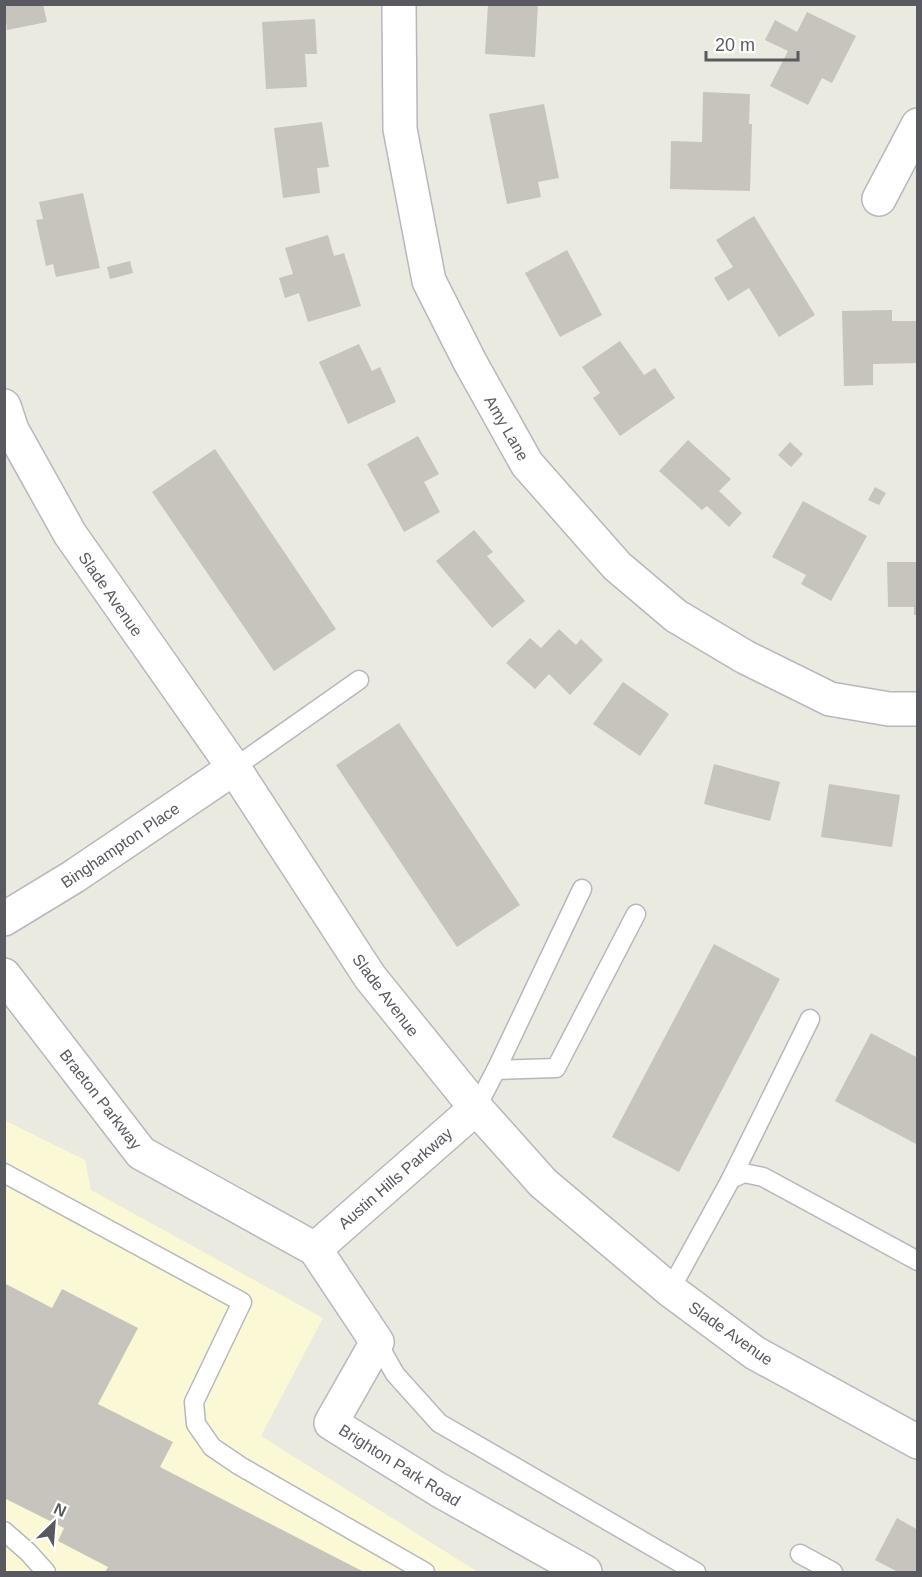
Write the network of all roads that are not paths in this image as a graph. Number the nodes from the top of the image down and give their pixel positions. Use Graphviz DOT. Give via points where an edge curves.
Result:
graph roads {
  1 [pos="399,4"];
  2 [pos="918,125"];
  3 [pos="879,199"];
  4 [pos="4,406"];
  5 [pos="359,680"];
  6 [pos="918,708"];
  7 [pos="234,768"];
  8 [pos="582,889"];
  9 [pos="636,914"];
  10 [pos="4,920"];
  11 [pos="4,975"];
  12 [pos="810,1019"];
  13 [pos="496,1070"];
  14 [pos="476,1108"];
  15 [pos="4,1173"];
  16 [pos="731,1179"];
  17 [pos="315,1249"];
  18 [pos="918,1261"];
  19 [pos="670,1290"];
  20 [pos="377,1342"];
  21 [pos="918,1442"];
  22 [pos="4,1531"];
  23 [pos="800,1554"];
  24 [pos="46,1572"];
  25 [pos="425,1572"];
  26 [pos="585,1572"];
  27 [pos="696,1572"];
  28 [pos="833,1572"];
  1 -- 6 [label="street, Amy Lane" via="400,129 429,281 527,464 617,566 676,616 745,657 830,699 889,709"];
  2 -- 3 [label="street"];
  4 -- 7 [label="street, Slade Avenue" via="12,430 70,534"];
  5 -- 7 [label="lane"];
  7 -- 10 [label="street, Binghampton Place"];
  7 -- 14 [label="street, Slade Avenue" via="369,977"];
  8 -- 13 [label="lane"];
  9 -- 13 [label="lane" via="556,1068"];
  11 -- 17 [label="street, Braeton Parkway" via="141,1153"];
  12 -- 16 [label="lane"];
  13 -- 14 [label="lane"];
  14 -- 17 [label="street, Austin Hills Parkway"];
  14 -- 19 [label="street, Slade Avenue" via="543,1183"];
  15 -- 25 [label="lane" via="242,1302 194,1402 196,1424 212,1447 240,1466"];
  16 -- 18 [label="lane" via="744,1173 763,1177"];
  16 -- 19 [label="lane"];
  17 -- 20 [label="street"];
  19 -- 21 [label="street, Slade Avenue" via="755,1353"];
  20 -- 26 [label="street, Brighton Park Road" via="332,1423 439,1490"];
  20 -- 27 [label="lane" via="395,1374 439,1423"];
  22 -- 24 [label="lane"];
  23 -- 28 [label="lane"];
}
